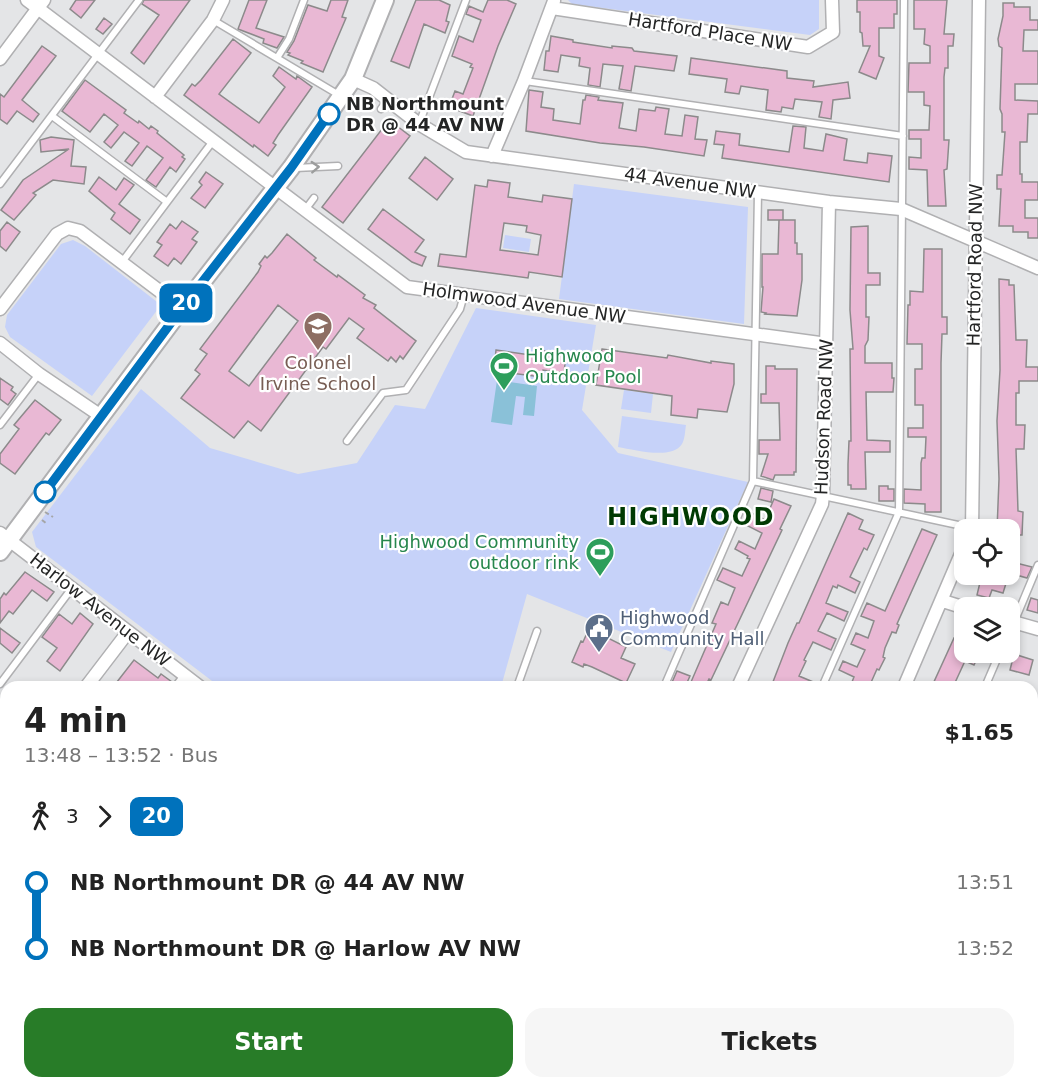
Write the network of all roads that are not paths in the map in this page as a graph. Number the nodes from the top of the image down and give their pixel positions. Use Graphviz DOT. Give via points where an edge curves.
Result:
graph roads {
  1 [pos="27,0"];
  2 [pos="139,0"];
  3 [pos="223,0"];
  4 [pos="304,0"];
  5 [pos="385,0"];
  6 [pos="466,0"];
  7 [pos="832,0"];
  8 [pos="904,0"];
  9 [pos="978,0"];
  10 [pos="41,4"];
  11 [pos="553,4"];
  12 [pos="213,20"];
  13 [pos="97,55"];
  14 [pos="277,58"];
  15 [pos="0,59"];
  16 [pos="353,79"];
  17 [pos="524,81"];
  18 [pos="341,96"];
  19 [pos="155,97"];
  20 [pos="52,116"];
  21 [pos="419,124"];
  22 [pos="903,136"];
  23 [pos="213,141"];
  24 [pos="492,156"];
  25 [pos="338,166"];
  26 [pos="291,168"];
  27 [pos="0,184"];
  28 [pos="275,189"];
  29 [pos="758,192"];
  30 [pos="314,198"];
  31 [pos="167,202"];
  32 [pos="829,202"];
  33 [pos="901,209"];
  34 [pos="305,210"];
  35 [pos="974,242"];
  36 [pos="121,263"];
  37 [pos="1038,268"];
  38 [pos="464,295"];
  39 [pos="182,308"];
  40 [pos="0,309"];
  41 [pos="755,334"];
  42 [pos="0,343"];
  43 [pos="827,344"];
  44 [pos="39,374"];
  45 [pos="101,416"];
  46 [pos="0,425"];
  47 [pos="347,441"];
  48 [pos="753,481"];
  49 [pos="824,495"];
  50 [pos="899,512"];
  51 [pos="972,519"];
  52 [pos="954,525"];
  53 [pos="3,542"];
  54 [pos="1038,565"];
  55 [pos="954,573"];
  56 [pos="72,588"];
  57 [pos="943,601"];
  58 [pos="954,604"];
  59 [pos="1020,605"];
  60 [pos="1020,626"];
  61 [pos="1038,629"];
  62 [pos="537,631"];
  63 [pos="128,632"];
  64 [pos="995,663"];
  65 [pos="184,675"];
  66 [pos="2,681"];
  67 [pos="91,681"];
  68 [pos="180,681"];
  69 [pos="192,681"];
  70 [pos="519,681"];
  71 [pos="666,681"];
  72 [pos="741,681"];
  73 [pos="825,681"];
  74 [pos="907,681"];
  75 [pos="988,681"];
  1 -- 10 [label="street, Holmwood Avenue NW"];
  2 -- 13 [label="lane"];
  3 -- 12 [label="street"];
  4 -- 14 [label="lane"];
  5 -- 16 [label="street"];
  6 -- 21 [label="lane"];
  7 -- 11 [label="street, Hartford Place NW" via="833,32 808,47"];
  8 -- 22 [label="lane"];
  9 -- 35 [label="street, Hartford Road NW"];
  10 -- 13 [label="street, Holmwood Avenue NW"];
  10 -- 15 [label="street"];
  11 -- 17 [label="street"];
  12 -- 14 [label="lane"];
  12 -- 19 [label="street"];
  13 -- 19 [label="street, Holmwood Avenue NW"];
  13 -- 20 [label="lane"];
  14 -- 18 [label="lane"];
  16 -- 18 [label="street"];
  16 -- 21 [label="street, 44 Avenue NW" via="373,88 384,104"];
  17 -- 22 [label="lane"];
  17 -- 24 [label="street"];
  18 -- 26 [label="street"];
  19 -- 23 [label="street, Holmwood Avenue NW"];
  20 -- 27 [label="lane"];
  20 -- 31 [label="lane"];
  21 -- 24 [label="street, 44 Avenue NW" via="466,152"];
  22 -- 33 [label="lane"];
  23 -- 28 [label="street, Holmwood Avenue NW"];
  23 -- 31 [label="lane"];
  24 -- 29 [label="street, 44 Avenue NW"];
  26 -- 25 [label="lane, one-way"];
  26 -- 28 [label="street"];
  28 -- 34 [label="street, Holmwood Avenue NW"];
  28 -- 39 [label="street"];
  29 -- 32 [label="street, 44 Avenue NW"];
  29 -- 41 [label="lane"];
  30 -- 34 [label="lane"];
  31 -- 36 [label="lane"];
  32 -- 33 [label="street, 44 Avenue NW"];
  32 -- 43 [label="street, Hudson Road NW"];
  33 -- 35 [label="street, 44 Avenue NW"];
  33 -- 50 [label="lane"];
  34 -- 38 [label="street, Holmwood Avenue NW" via="407,287"];
  35 -- 37 [label="street, 44 Avenue NW"];
  35 -- 51 [label="street, Hartford Road NW"];
  36 -- 39 [label="street"];
  36 -- 40 [label="street" via="80,231 68,228 57,234"];
  38 -- 41 [label="street, Holmwood Avenue NW"];
  38 -- 47 [label="lane" via="460,309 406,390 383,393"];
  39 -- 45 [label="street"];
  41 -- 43 [label="street, Holmwood Avenue NW"];
  41 -- 48 [label="lane"];
  42 -- 44 [label="street"];
  43 -- 49 [label="street, Hudson Road NW"];
  44 -- 45 [label="street"];
  44 -- 46 [label="lane"];
  45 -- 53 [label="street"];
  48 -- 49 [label="lane"];
  48 -- 71 [label="lane"];
  49 -- 50 [label="lane"];
  49 -- 72 [label="street, Hudson Road NW"];
  50 -- 52 [label="lane"];
  50 -- 73 [label="lane"];
  53 -- 56 [label="street, Harlow Avenue NW"];
  54 -- 59 [label="lane"];
  55 -- 57 [label="street"];
  56 -- 63 [label="street, Harlow Avenue NW"];
  56 -- 66 [label="lane"];
  57 -- 58 [label="street"];
  57 -- 74 [label="street"];
  60 -- 61 [label="street"];
  62 -- 70 [label="lane"];
  63 -- 65 [label="street, Harlow Avenue NW"];
  63 -- 67 [label="street"];
  64 -- 75 [label="lane"];
  65 -- 68 [label="lane"];
  65 -- 69 [label="street, Harlow Avenue NW"];
}
